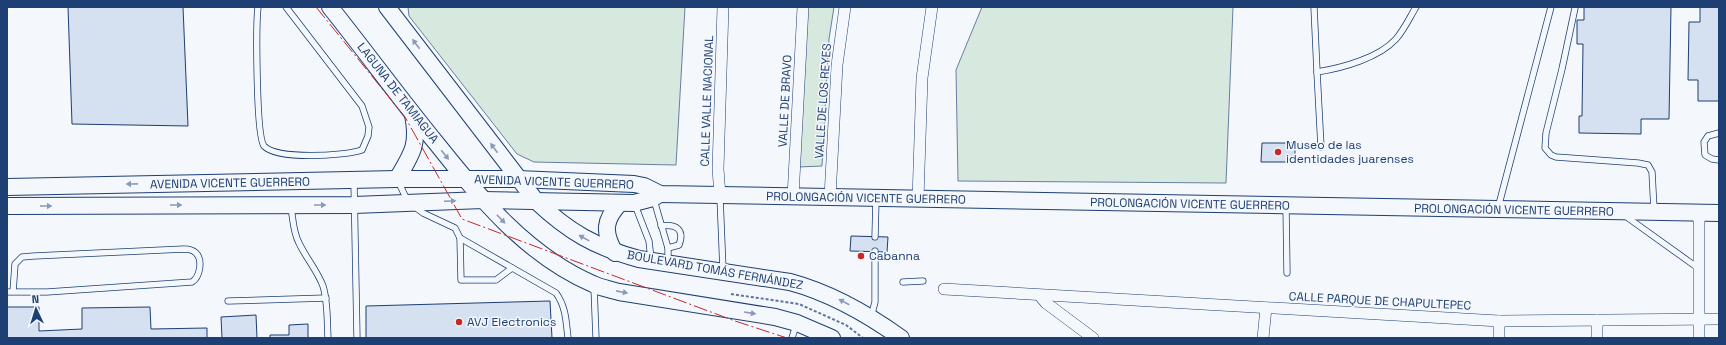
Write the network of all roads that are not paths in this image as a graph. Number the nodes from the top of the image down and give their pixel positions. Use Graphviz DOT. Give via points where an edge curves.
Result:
graph roads {
  1 [pos="258,7"];
  2 [pos="286,7"];
  3 [pos="330,7"];
  4 [pos="388,7"];
  5 [pos="723,7"];
  6 [pos="803,7"];
  7 [pos="845,7"];
  8 [pos="932,7"];
  9 [pos="1314,7"];
  10 [pos="1416,7"];
  11 [pos="1552,7"];
  12 [pos="1575,8"];
  13 [pos="1317,72"];
  14 [pos="412,113"];
  15 [pos="1719,133"];
  16 [pos="1321,147"];
  17 [pos="1719,160"];
  18 [pos="397,179"];
  19 [pos="518,179"];
  20 [pos="354,180"];
  21 [pos="465,180"];
  22 [pos="7,187"];
  23 [pos="720,195"];
  24 [pos="657,196"];
  25 [pos="793,197"];
  26 [pos="830,197"];
  27 [pos="876,198"];
  28 [pos="918,199"];
  29 [pos="482,200"];
  30 [pos="536,201"];
  31 [pos="408,203"];
  32 [pos="627,203"];
  33 [pos="291,205"];
  34 [pos="354,205"];
  35 [pos="7,206"];
  36 [pos="1286,206"];
  37 [pos="1498,209"];
  38 [pos="1654,212"];
  39 [pos="1620,213"];
  40 [pos="1699,213"];
  41 [pos="1719,213"];
  42 [pos="661,226"];
  43 [pos="875,237"];
  44 [pos="460,238"];
  45 [pos="874,251"];
  46 [pos="615,252"];
  47 [pos="668,256"];
  48 [pos="651,261"];
  49 [pos="512,268"];
  50 [pos="1699,268"];
  51 [pos="723,271"];
  52 [pos="1287,273"];
  53 [pos="923,281"];
  54 [pos="903,282"];
  55 [pos="594,285"];
  56 [pos="944,289"];
  57 [pos="10,292"];
  58 [pos="1040,296"];
  59 [pos="326,298"];
  60 [pos="228,301"];
  61 [pos="1266,308"];
  62 [pos="871,317"];
  63 [pos="1699,319"];
  64 [pos="1719,319"];
  65 [pos="1597,320"];
  66 [pos="1499,321"];
  67 [pos="795,330"];
  68 [pos="328,338"];
  69 [pos="357,338"];
  70 [pos="568,338"];
  71 [pos="596,338"];
  72 [pos="832,338"];
  73 [pos="901,338"];
  74 [pos="1093,338"];
  75 [pos="1263,338"];
  76 [pos="1499,338"];
  77 [pos="1597,338"];
  78 [pos="1699,338"];
  1 -- 2 [label="lane" via="259,120 264,146 275,153 294,155 362,150 369,127 362,106"];
  3 -- 14 [label="main road, LAGUNA DE TAMIAGUA"];
  19 -- 4 [label="main road, one-way"];
  5 -- 23 [label="street, CALLE VALLE NACIONAL" via="718,169"];
  6 -- 25 [label="street, VALLE DE BRAVO"];
  7 -- 26 [label="street, VALLE DE LOS REYES" via="837,65"];
  8 -- 28 [label="street" via="922,78"];
  9 -- 13 [label="lane"];
  10 -- 13 [label="lane" via="1397,38 1380,52 1333,70"];
  11 -- 37 [label="lane"];
  12 -- 38 [label="lane" via="1546,133 1545,148 1556,157 1648,165 1652,172"];
  13 -- 16 [label="lane"];
  14 -- 18 [label="main road" via="416,129 415,142 410,158"];
  14 -- 21 [label="main road, LAGUNA DE TAMIAGUA, one-way"];
  15 -- 17 [label="lane" via="1708,136 1704,142 1705,155"];
  18 -- 20 [label="main road, AVENIDA VICENTE GUERRERO"];
  18 -- 21 [label="main road, AVENIDA VICENTE GUERRERO"];
  18 -- 31 [label="lane"];
  19 -- 21 [label="main road, AVENIDA VICENTE GUERRERO"];
  19 -- 24 [label="main road, AVENIDA VICENTE GUERRERO" via="634,184 644,186"];
  19 -- 30 [label="main road, BOULEVARD TOMÁS FERNÁNDEZ"];
  20 -- 22 [label="main road, AVENIDA VICENTE GUERRERO, one-way"];
  20 -- 34 [label="lane"];
  21 -- 29 [label="main road"];
  23 -- 24 [label="main road, PROLONGACIÓN VICENTE GUERRERO"];
  23 -- 25 [label="main road, PROLONGACIÓN VICENTE GUERRERO"];
  23 -- 51 [label="lane"];
  24 -- 32 [label="main road, AVENIDA VICENTE GUERRERO"];
  24 -- 42 [label="lane"];
  25 -- 26 [label="main road, PROLONGACIÓN VICENTE GUERRERO"];
  26 -- 27 [label="main road, PROLONGACIÓN VICENTE GUERRERO"];
  27 -- 28 [label="main road, PROLONGACIÓN VICENTE GUERRERO"];
  27 -- 43 [label="lane"];
  28 -- 36 [label="main road, PROLONGACIÓN VICENTE GUERRERO"];
  29 -- 30 [label="main road, AVENIDA VICENTE GUERRERO"];
  31 -- 29 [label="main road, AVENIDA VICENTE GUERRERO, one-way"];
  29 -- 55 [label="main road, one-way" via="537,252"];
  30 -- 32 [label="main road, AVENIDA VICENTE GUERRERO"];
  46 -- 30 [label="main road, BOULEVARD TOMÁS FERNÁNDEZ, one-way" via="583,238 564,226"];
  31 -- 34 [label="main road, AVENIDA VICENTE GUERRERO"];
  31 -- 44 [label="lane" via="455,228"];
  32 -- 46 [label="main road" via="613,210 606,226 608,239"];
  32 -- 48 [label="lane" via="649,241"];
  33 -- 34 [label="main road, AVENIDA VICENTE GUERRERO, one-way"];
  35 -- 33 [label="main road, AVENIDA VICENTE GUERRERO, one-way"];
  33 -- 59 [label="lane" via="298,242 320,278"];
  34 -- 69 [label="lane"];
  36 -- 37 [label="main road, PROLONGACIÓN VICENTE GUERRERO"];
  36 -- 52 [label="lane"];
  37 -- 39 [label="main road, PROLONGACIÓN VICENTE GUERRERO"];
  38 -- 39 [label="main road, PROLONGACIÓN VICENTE GUERRERO"];
  38 -- 40 [label="main road, PROLONGACIÓN VICENTE GUERRERO"];
  39 -- 50 [label="lane"];
  40 -- 41 [label="main road, PROLONGACIÓN VICENTE GUERRERO"];
  40 -- 50 [label="street"];
  42 -- 47 [label="lane"];
  42 -- 47 [label="lane" via="671,225 680,232 679,245"];
  44 -- 49 [label="lane"];
  44 -- 49 [label="lane" via="461,280 496,280"];
  45 -- 62 [label="lane" via="875,302"];
  46 -- 48 [label="main road, BOULEVARD TOMÁS FERNÁNDEZ"];
  47 -- 48 [label="main road, BOULEVARD TOMÁS FERNÁNDEZ"];
  47 -- 51 [label="main road, BOULEVARD TOMÁS FERNÁNDEZ"];
  49 -- 70 [label="lane" via="556,293 562,300"];
  50 -- 63 [label="street"];
  62 -- 51 [label="main road, BOULEVARD TOMÁS FERNÁNDEZ, one-way" via="813,288"];
  53 -- 54 [label="lane"];
  55 -- 67 [label="main road, one-way" via="619,292 775,317"];
  55 -- 71 [label="lane"];
  56 -- 58 [label="street, CALLE PARQUE DE CHAPULTEPEC"];
  57 -- 57 [label="lane" via="47,292 192,282 199,275 199,258 193,251 184,249 22,257 15,264"];
  58 -- 61 [label="street, CALLE PARQUE DE CHAPULTEPEC" via="1177,301"];
  58 -- 74 [label="street"];
  59 -- 60 [label="lane"];
  59 -- 68 [label="lane"];
  61 -- 66 [label="street, CALLE PARQUE DE CHAPULTEPEC"];
  61 -- 75 [label="street"];
  62 -- 73 [label="main road, BOULEVARD TOMÁS FERNÁNDEZ"];
  63 -- 64 [label="street, CALLE PARQUE DE CHAPULTEPEC"];
  63 -- 65 [label="street, CALLE PARQUE DE CHAPULTEPEC"];
  63 -- 78 [label="street"];
  65 -- 66 [label="street, CALLE PARQUE DE CHAPULTEPEC"];
  65 -- 77 [label="street"];
  66 -- 76 [label="street"];
  67 -- 72 [label="main road"];
}
